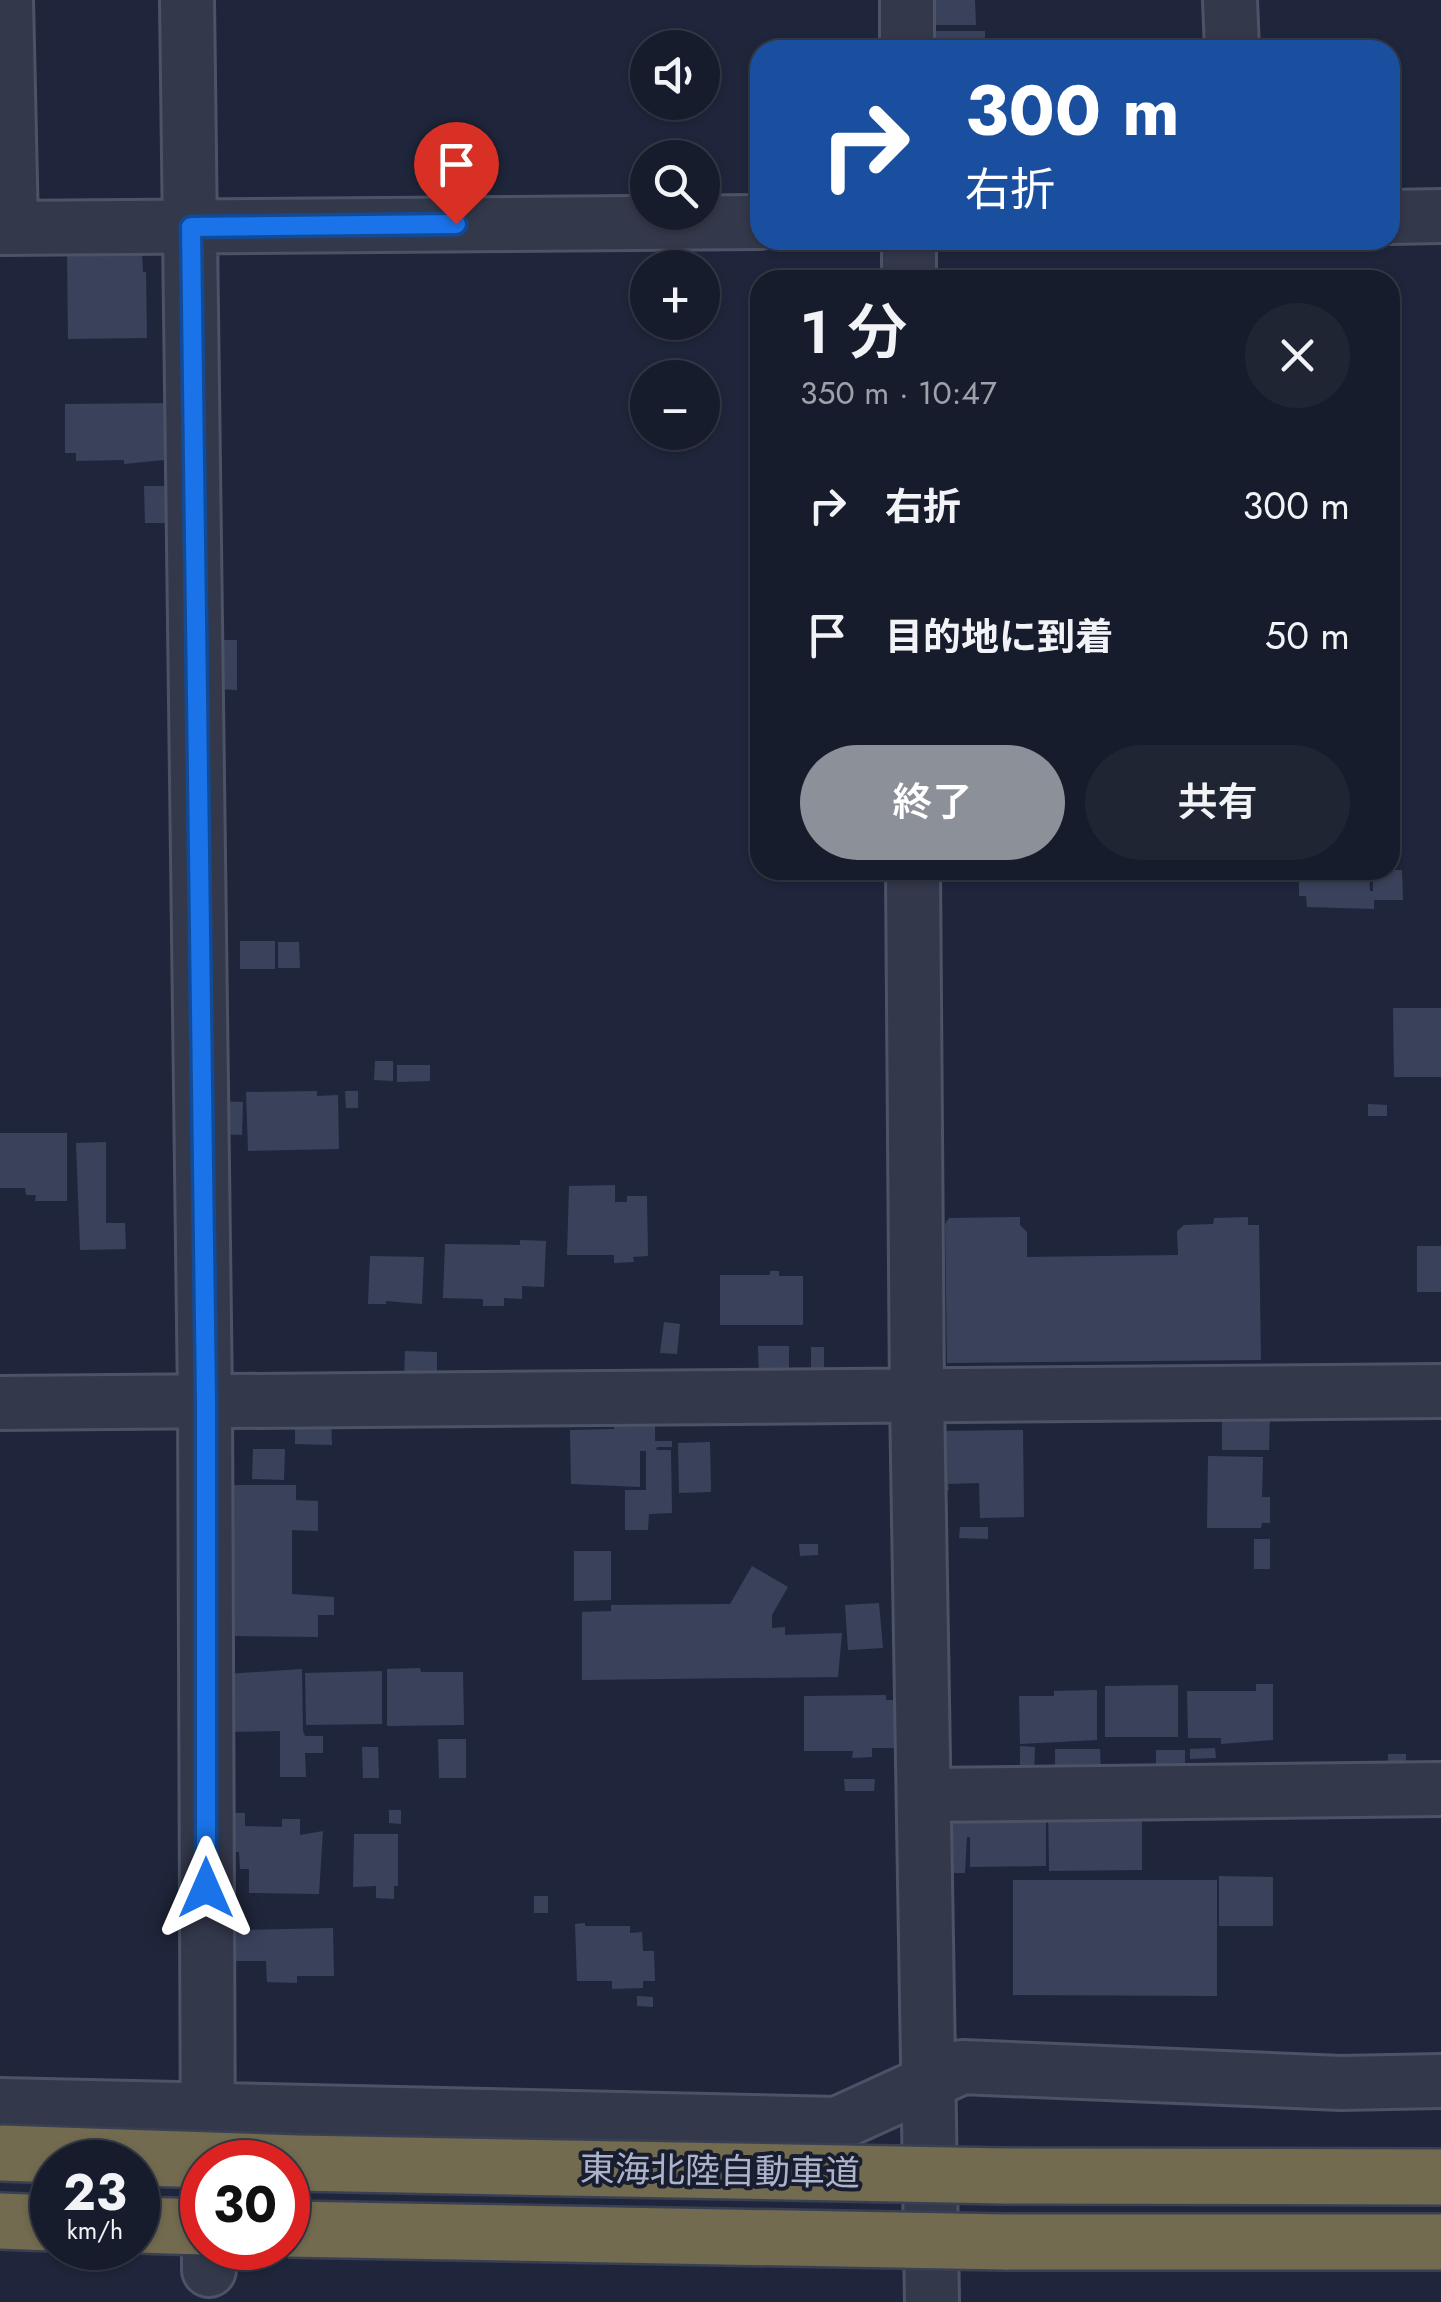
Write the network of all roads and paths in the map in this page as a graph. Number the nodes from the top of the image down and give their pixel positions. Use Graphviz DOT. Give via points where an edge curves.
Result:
graph roads {
  1 [pos="6,0"];
  2 [pos="187,0"];
  3 [pos="907,0"];
  4 [pos="1230,0"];
  5 [pos="908,40"];
  6 [pos="1232,40"];
  7 [pos="1441,216"];
  8 [pos="1400,217"];
  9 [pos="750,222"];
  10 [pos="191,227"];
  11 [pos="5,228"];
  12 [pos="913,880"];
  13 [pos="1441,1391"];
  14 [pos="917,1398"];
  15 [pos="206,1400"];
  16 [pos="0,1403"];
  17 [pos="1441,1789"];
  18 [pos="925,1794"];
  19 [pos="928,2082"];
  20 [pos="1441,2082"];
  21 [pos="0,2105"];
  22 [pos="208,2137"];
  23 [pos="0,2153"];
  24 [pos="1441,2177"];
  25 [pos="0,2221"];
  26 [pos="30,2222"];
  27 [pos="310,2230"];
  28 [pos="1441,2242"];
  29 [pos="932,2302"];
  1 -- 11 [label="street"];
  2 -- 10 [label="street"];
  3 -- 5 [label="street"];
  4 -- 6 [label="street"];
  7 -- 8 [label="street"];
  9 -- 10 [label="street"];
  10 -- 11 [label="street"];
  10 -- 15 [label="street"];
  12 -- 14 [label="street"];
  13 -- 14 [label="street"];
  14 -- 15 [label="street"];
  14 -- 18 [label="street"];
  15 -- 16 [label="street"];
  15 -- 22 [label="street"];
  17 -- 18 [label="street"];
  18 -- 19 [label="street"];
  19 -- 20 [label="street" via="962,2067"];
  19 -- 22 [label="street" via="837,2124"];
  19 -- 29 [label="street"];
  21 -- 22 [label="street"];
  23 -- 24 [label="highway, 東海北陸自動車道, bridge" via="1004,2176"];
  25 -- 26 [label="highway"];
  27 -- 28 [label="highway, 東海北陸自動車道, bridge"];
}
